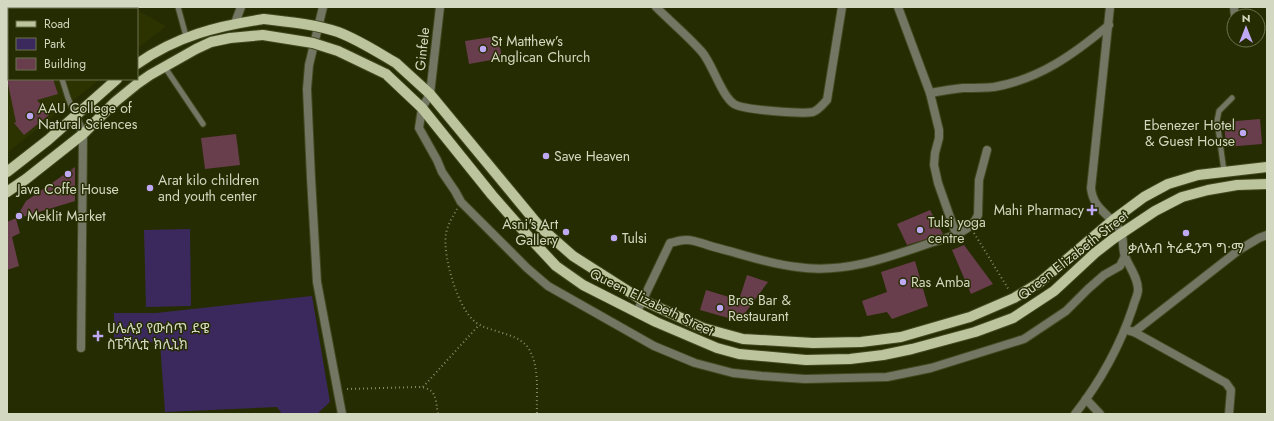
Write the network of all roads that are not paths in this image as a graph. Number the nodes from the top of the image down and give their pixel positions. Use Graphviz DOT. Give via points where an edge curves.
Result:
graph roads {
  1 [pos="178,7"];
  2 [pos="241,7"];
  3 [pos="323,7"];
  4 [pos="440,7"];
  5 [pos="656,7"];
  6 [pos="842,7"];
  7 [pos="898,7"];
  8 [pos="1110,7"];
  9 [pos="235,23"];
  10 [pos="1109,25"];
  11 [pos="186,36"];
  12 [pos="138,63"];
  13 [pos="164,66"];
  14 [pos="62,80"];
  15 [pos="116,80"];
  16 [pos="930,93"];
  17 [pos="430,94"];
  18 [pos="1232,98"];
  19 [pos="422,108"];
  20 [pos="75,115"];
  21 [pos="203,124"];
  22 [pos="83,134"];
  23 [pos="987,150"];
  24 [pos="1267,167"];
  25 [pos="1224,171"];
  26 [pos="7,172"];
  27 [pos="1267,184"];
  28 [pos="7,192"];
  29 [pos="1113,220"];
  30 [pos="956,234"];
  31 [pos="1122,234"];
  32 [pos="1267,236"];
  33 [pos="1125,256"];
  34 [pos="642,300"];
  35 [pos="637,312"];
  36 [pos="1125,330"];
  37 [pos="1134,332"];
  38 [pos="81,348"];
  39 [pos="1086,399"];
  40 [pos="342,414"];
  41 [pos="1075,414"];
  42 [pos="1100,414"];
  43 [pos="1229,414"];
  1 -- 11 [label="lane"];
  2 -- 9 [label="street"];
  3 -- 40 [label="street" via="309,65 307,89 317,282"];
  4 -- 17 [label="street, Ginfele"];
  5 -- 6 [label="street" via="703,53 728,98 734,104 743,108 777,112 813,112 827,100"];
  7 -- 16 [label="street"];
  8 -- 10 [label="street"];
  9 -- 11 [label="main road, Queen Elizabeth Street"];
  9 -- 17 [label="main road, Queen Elizabeth Street, bridge" via="264,19 306,24 338,32 396,63"];
  10 -- 16 [label="street" via="1056,65 1026,78 994,86"];
  10 -- 29 [label="street" via="1091,188 1092,197 1098,207"];
  11 -- 12 [label="main road, Queen Elizabeth Street" via="153,52"];
  13 -- 19 [label="main road, Queen Elizabeth Street, bridge" via="211,42 230,38 263,35 313,43 338,51 386,74"];
  13 -- 21 [label="lane"];
  13 -- 22 [label="main road, Queen Elizabeth Street" via="136,84"];
  14 -- 20 [label="lane"];
  15 -- 20 [label="main road"];
  16 -- 30 [label="street" via="939,130 934,166"];
  17 -- 19 [label="street"];
  17 -- 34 [label="main road, Queen Elizabeth Street" via="540,228 573,256"];
  18 -- 25 [label="lane" via="1219,111 1216,121"];
  19 -- 33 [label="street" via="418,128 461,202 548,286 654,346 695,363 733,373 805,379 887,377 931,368 1024,339 1066,311 1088,289 1120,266"];
  19 -- 35 [label="main road, Queen Elizabeth Street" via="492,195 556,266 583,285"];
  20 -- 22 [label="street"];
  20 -- 26 [label="main road"];
  22 -- 28 [label="main road, Queen Elizabeth Street"];
  22 -- 38 [label="street"];
  23 -- 30 [label="street" via="979,180 978,215 970,227"];
  24 -- 25 [label="main road, Queen Elizabeth Street"];
  25 -- 29 [label="main road, Queen Elizabeth Street" via="1168,184 1144,197"];
  27 -- 31 [label="main road, Queen Elizabeth Street" via="1237,185 1182,197 1154,211"];
  29 -- 31 [label="street"];
  29 -- 34 [label="main road, Queen Elizabeth Street" via="1039,283 1014,298 970,317 901,337 861,342 814,343 749,340 703,328"];
  30 -- 34 [label="street" via="875,262 815,269 771,262 686,240 670,243"];
  31 -- 33 [label="street"];
  31 -- 35 [label="main road, Queen Elizabeth Street" via="1095,253 1054,291 1013,318 975,332 883,356 806,360 739,354 717,348"];
  32 -- 37 [label="street" via="1239,250"];
  33 -- 36 [label="street" via="1138,290"];
  34 -- 35 [label="street"];
  36 -- 37 [label="street"];
  36 -- 39 [label="street"];
  37 -- 43 [label="street" via="1226,384 1232,390"];
  39 -- 41 [label="street"];
  39 -- 42 [label="street"];
}
